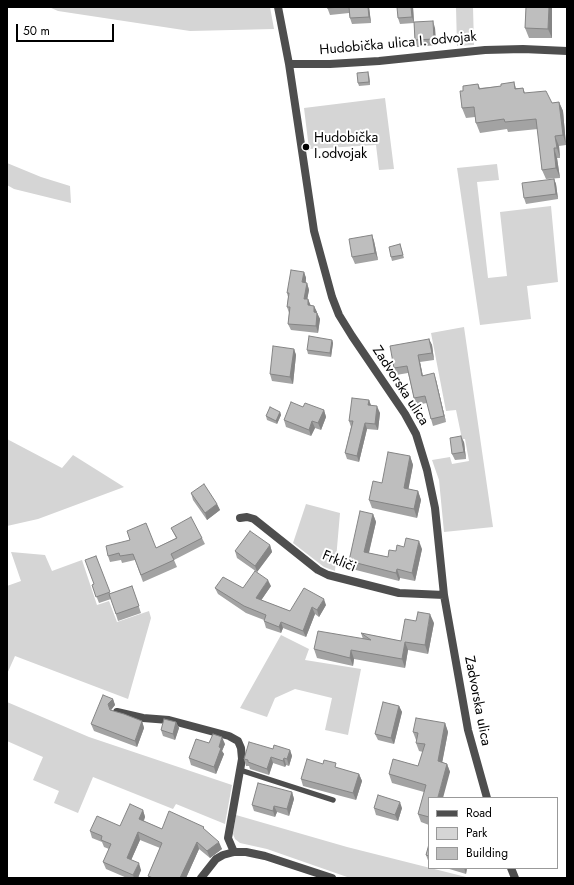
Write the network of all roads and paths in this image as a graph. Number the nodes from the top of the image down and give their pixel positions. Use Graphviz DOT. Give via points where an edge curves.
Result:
graph roads {
  1 [pos="278,7"];
  2 [pos="567,51"];
  3 [pos="289,64"];
  4 [pos="240,518"];
  5 [pos="444,596"];
  6 [pos="116,712"];
  7 [pos="240,770"];
  8 [pos="487,797"];
  9 [pos="333,800"];
  10 [pos="234,852"];
  11 [pos="201,878"];
  12 [pos="332,878"];
  1 -- 3 [label="street"];
  2 -- 3 [label="street, Hudobička ulica I. odvojak" via="485,50 378,61"];
  3 -- 5 [label="street, Zadvorska ulica" via="314,231 322,265 339,315 416,434 432,488"];
  4 -- 5 [label="street, Frkliči" via="254,519 318,570 328,575 399,593"];
  5 -- 8 [label="street, Zadvorska ulica" via="468,730"];
  6 -- 7 [label="street" via="169,720 228,736 238,741 241,748"];
  7 -- 9 [label="lane"];
  7 -- 10 [label="street" via="228,838"];
  10 -- 11 [label="street" via="216,860"];
  10 -- 12 [label="street" via="266,856"];
}
